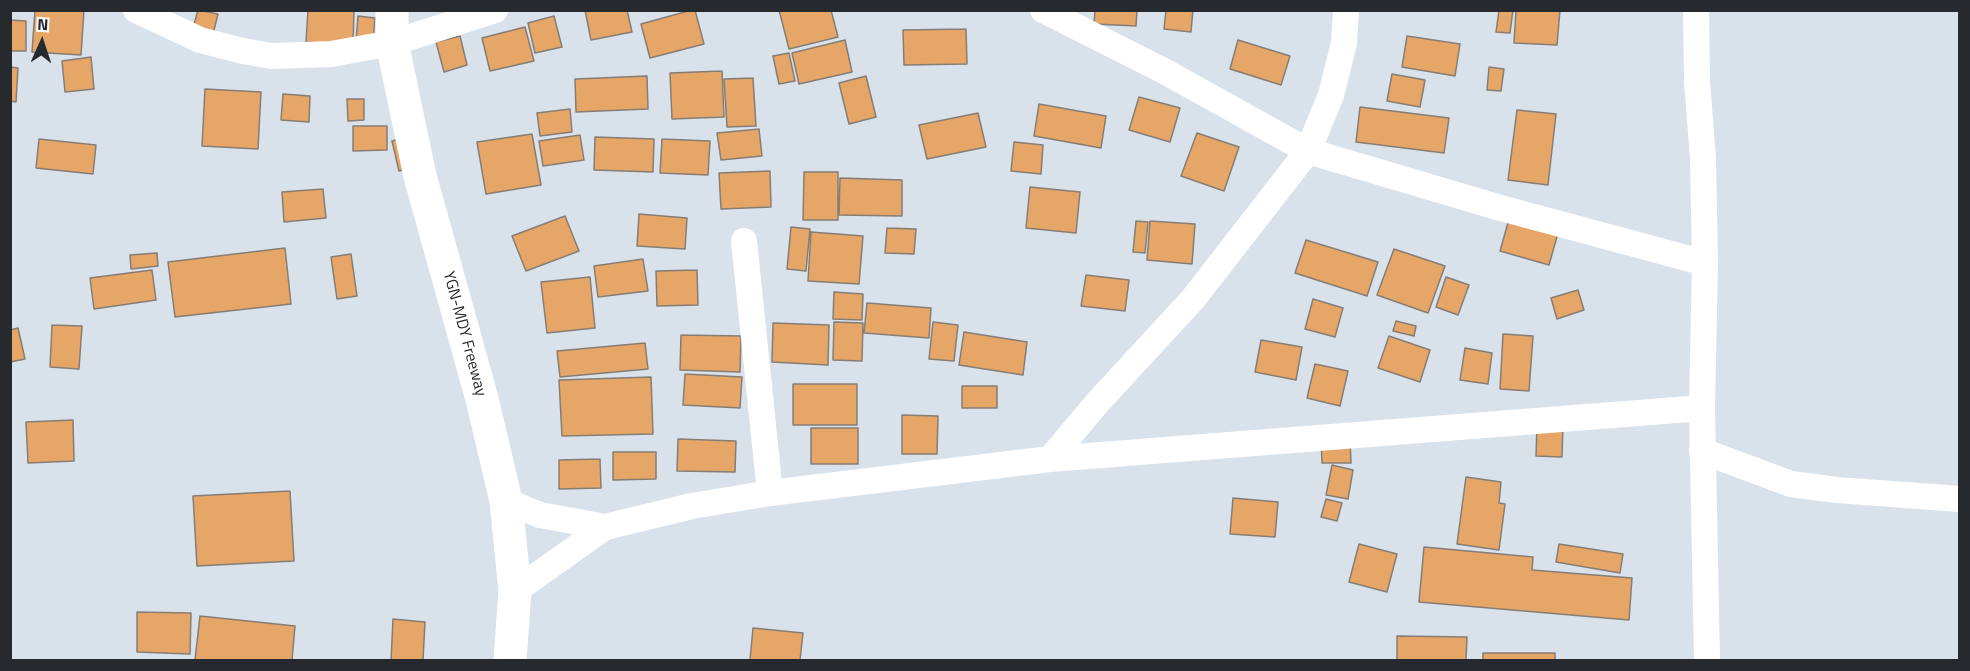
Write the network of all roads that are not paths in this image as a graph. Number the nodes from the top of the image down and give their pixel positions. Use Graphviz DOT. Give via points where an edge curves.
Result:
graph roads {
  1 [pos="136,10"];
  2 [pos="392,10"];
  3 [pos="495,10"];
  4 [pos="1043,10"];
  5 [pos="1346,10"];
  6 [pos="1696,10"];
  7 [pos="392,43"];
  8 [pos="1308,151"];
  9 [pos="744,241"];
  10 [pos="1705,263"];
  11 [pos="1702,408"];
  12 [pos="1702,451"];
  13 [pos="1050,459"];
  14 [pos="770,493"];
  15 [pos="1959,499"];
  16 [pos="506,501"];
  17 [pos="604,527"];
  18 [pos="515,591"];
  19 [pos="510,660"];
  20 [pos="1707,660"];
  1 -- 7 [label="street" via="201,40 272,56 331,54"];
  2 -- 7 [label="main road, YGN-MDY Freeway"];
  3 -- 7 [label="street"];
  4 -- 8 [label="street"];
  5 -- 8 [label="street" via="1344,43 1331,95"];
  6 -- 10 [label="street"];
  7 -- 16 [label="main road, YGN-MDY Freeway" via="420,176"];
  8 -- 10 [label="street"];
  8 -- 13 [label="street" via="1193,298"];
  9 -- 14 [label="street"];
  10 -- 11 [label="street"];
  11 -- 12 [label="street"];
  11 -- 13 [label="street"];
  12 -- 15 [label="street" via="1791,484"];
  12 -- 20 [label="street"];
  13 -- 14 [label="street"];
  14 -- 17 [label="street"];
  16 -- 17 [label="street" via="540,515"];
  16 -- 18 [label="main road, YGN-MDY Freeway"];
  17 -- 18 [label="street"];
  18 -- 19 [label="main road, YGN-MDY Freeway"];
}
